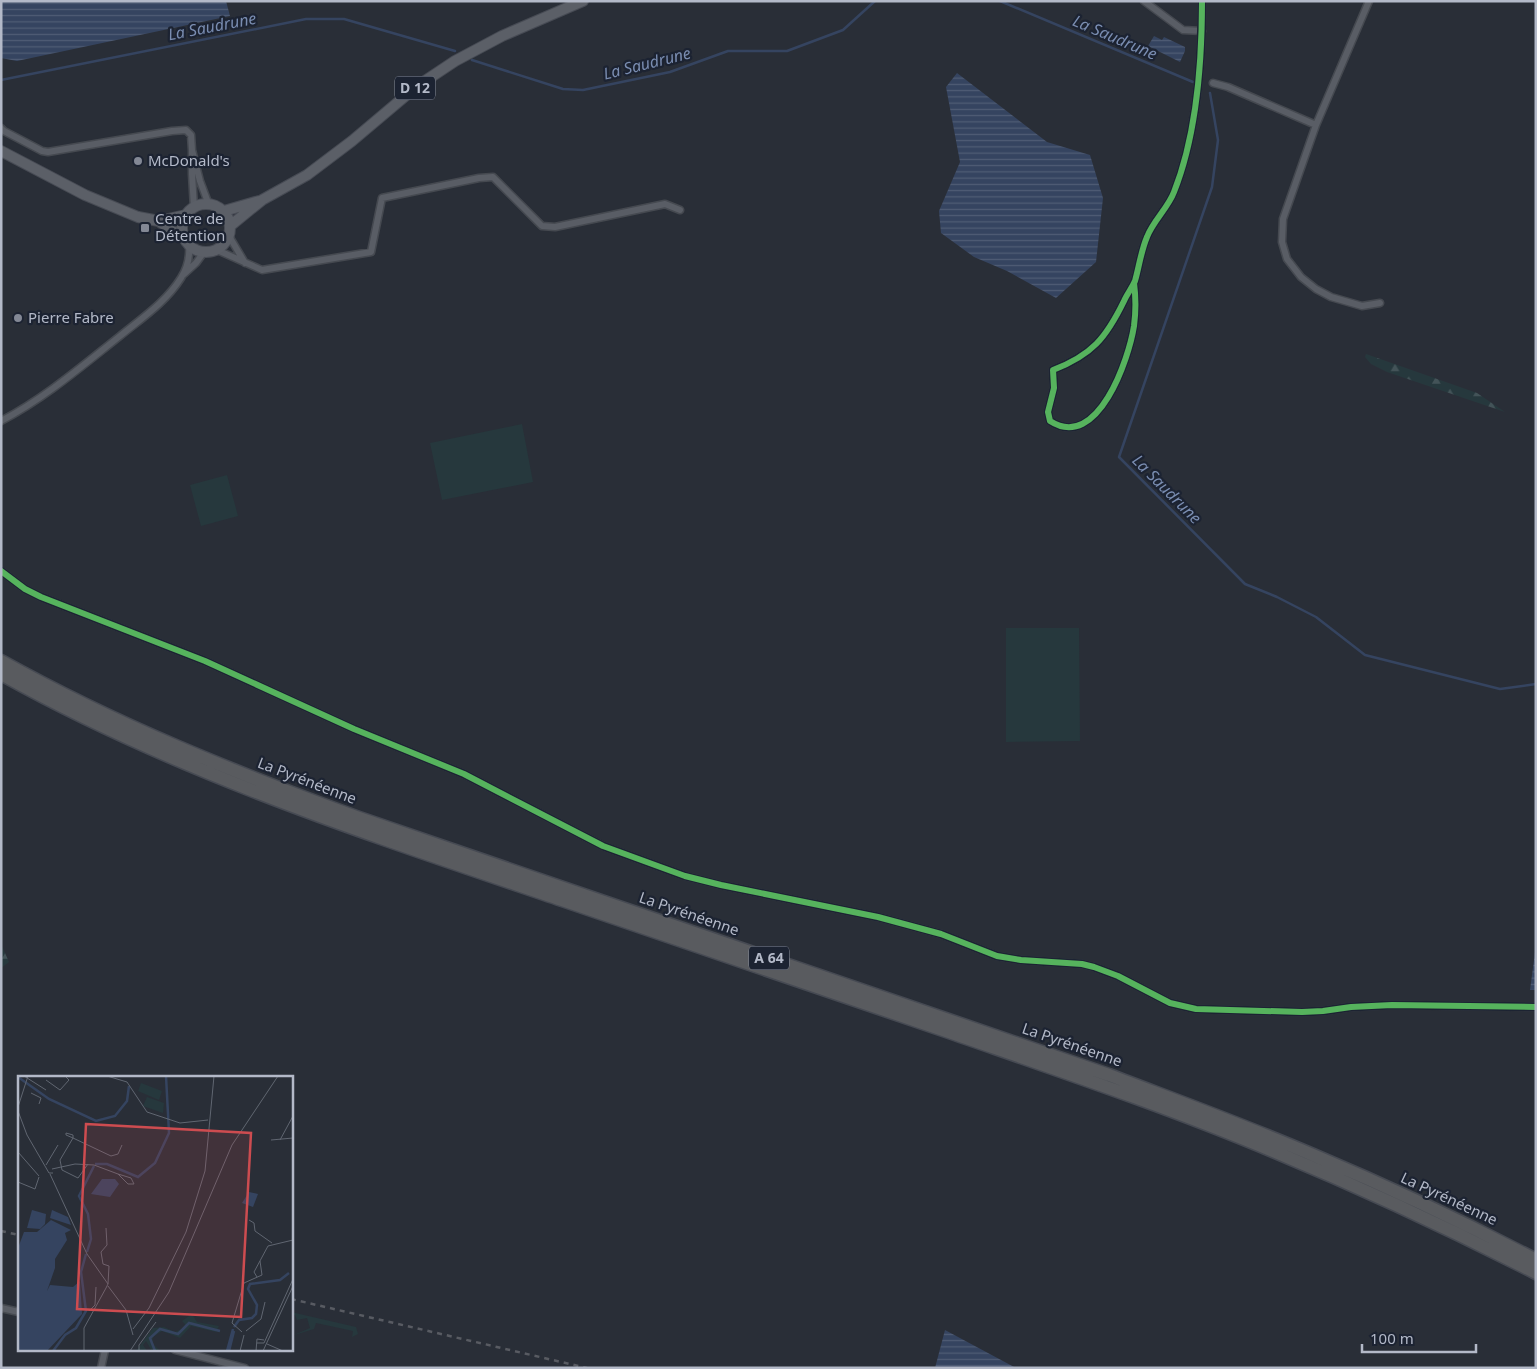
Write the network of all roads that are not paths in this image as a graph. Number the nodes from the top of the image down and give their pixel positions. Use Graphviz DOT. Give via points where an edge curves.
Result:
graph roads {
  1 [pos="583,1"];
  2 [pos="1144,1"];
  3 [pos="1202,1"];
  4 [pos="1369,1"];
  5 [pos="1202,31"];
  6 [pos="1213,83"];
  7 [pos="1316,125"];
  8 [pos="1,128"];
  9 [pos="192,150"];
  10 [pos="1,151"];
  11 [pos="262,200"];
  12 [pos="209,204"];
  13 [pos="680,210"];
  14 [pos="190,212"];
  15 [pos="224,212"];
  16 [pos="159,221"];
  17 [pos="230,231"];
  18 [pos="187,240"];
  19 [pos="217,250"];
  20 [pos="204,252"];
  21 [pos="245,262"];
  22 [pos="182,277"];
  23 [pos="1134,283"];
  24 [pos="1380,303"];
  25 [pos="1,421"];
  26 [pos="1,571"];
  27 [pos="1,661"];
  28 [pos="1,674"];
  29 [pos="1536,1007"];
  30 [pos="1536,1260"];
  31 [pos="1536,1273"];
  32 [pos="1,1308"];
  33 [pos="18,1312"];
  34 [pos="105,1352"];
  35 [pos="183,1352"];
  36 [pos="101,1368"];
  37 [pos="245,1368"];
  1 -- 11 [label="main road, D 12" via="502,36 455,61 416,87 307,174"];
  2 -- 5 [label="street" via="1183,30"];
  3 -- 5 [label="street"];
  4 -- 7 [label="street"];
  5 -- 23 [label="street" via="1198,89 1184,158 1174,193 1147,236"];
  6 -- 7 [label="street"];
  7 -- 24 [label="street" via="1283,219 1282,242 1287,259 1301,277 1331,297 1362,306"];
  8 -- 9 [label="street" via="48,152 186,130 191,135"];
  9 -- 12 [label="street"];
  9 -- 14 [label="street"];
  10 -- 16 [label="main road" via="85,195"];
  11 -- 15 [label="main road, D 12"];
  11 -- 17 [label="main road, D 12"];
  12 -- 14 [label="main road"];
  12 -- 15 [label="main road"];
  13 -- 21 [label="street" via="665,204 555,227 542,226 493,177 479,178 382,198 371,252 262,270"];
  14 -- 16 [label="main road"];
  14 -- 18 [label="main road" via="183,225"];
  15 -- 17 [label="main road"];
  16 -- 18 [label="main road"];
  17 -- 19 [label="main road"];
  17 -- 21 [label="street"];
  18 -- 20 [label="main road"];
  18 -- 22 [label="street" via="190,259"];
  19 -- 20 [label="main road"];
  19 -- 21 [label="street"];
  20 -- 22 [label="street"];
  22 -- 25 [label="street" via="161,303 80,368 38,400"];
  23 -- 23 [label="street" via="1112,325 1096,346 1053,370 1054,388 1048,412 1050,421 1072,427 1084,424 1111,393 1123,367 1134,327"];
  26 -- 29 [label="street" via="25,589 205,660 354,729 464,774 603,846 685,876 878,917 941,934 997,956 1094,967 1170,1003 1196,1009 1302,1012 1384,1005"];
  27 -- 30 [label="highway, La Pyrénéenne / A 64" via="186,752 294,794 1109,1075 1214,1115 1337,1165"];
  28 -- 31 [label="highway, La Pyrénéenne / A 64" via="101,726 272,799 1050,1067 1210,1126 1371,1194"];
  32 -- 33 [label="street"];
  34 -- 36 [label="street"];
  35 -- 37 [label="street"];
}
